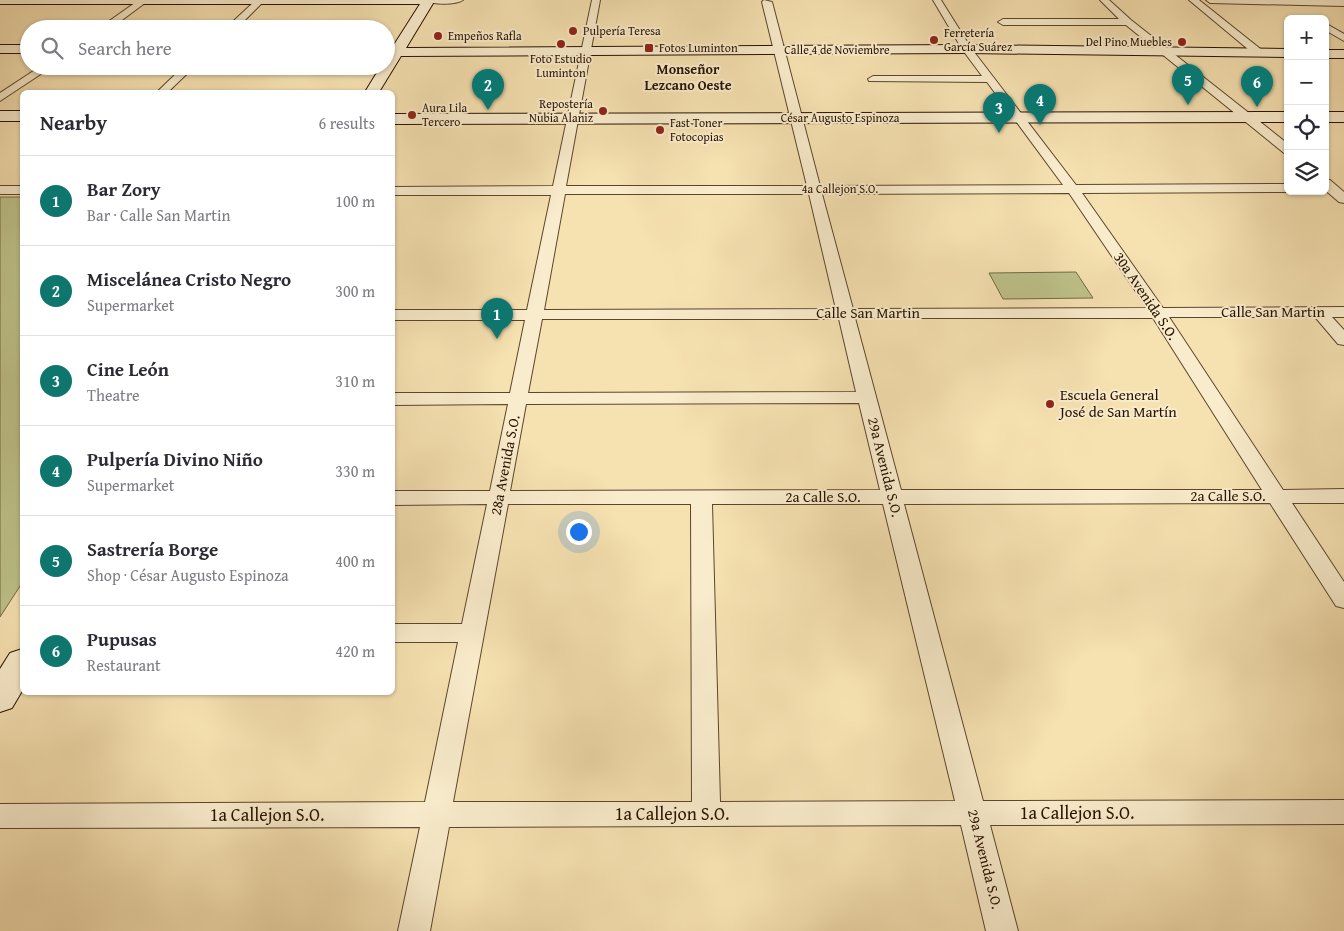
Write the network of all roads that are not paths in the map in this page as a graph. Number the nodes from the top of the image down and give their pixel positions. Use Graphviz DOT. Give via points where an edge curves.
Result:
graph roads {
  1 [pos="0,0"];
  2 [pos="145,0"];
  3 [pos="261,0"];
  4 [pos="429,0"];
  5 [pos="459,0"];
  6 [pos="596,0"];
  7 [pos="937,0"];
  8 [pos="1104,0"];
  9 [pos="1193,0"];
  10 [pos="1210,0"];
  11 [pos="1284,1"];
  12 [pos="767,2"];
  13 [pos="1344,3"];
  14 [pos="1300,10"];
  15 [pos="117,20"];
  16 [pos="240,20"];
  17 [pos="1003,22"];
  18 [pos="1128,22"];
  19 [pos="1329,29"];
  20 [pos="1344,38"];
  21 [pos="395,48"];
  22 [pos="0,49"];
  23 [pos="20,49"];
  24 [pos="967,49"];
  25 [pos="779,50"];
  26 [pos="586,51"];
  27 [pos="395,52"];
  28 [pos="1168,52"];
  29 [pos="1259,53"];
  30 [pos="1284,53"];
  31 [pos="1329,54"];
  32 [pos="1344,54"];
  33 [pos="34,75"];
  34 [pos="180,75"];
  35 [pos="380,75"];
  36 [pos="990,78"];
  37 [pos="874,79"];
  38 [pos="164,90"];
  39 [pos="373,90"];
  40 [pos="0,98"];
  41 [pos="0,116"];
  42 [pos="20,116"];
  43 [pos="1246,117"];
  44 [pos="1284,117"];
  45 [pos="1329,117"];
  46 [pos="796,118"];
  47 [pos="1020,118"];
  48 [pos="1344,118"];
  49 [pos="395,119"];
  50 [pos="573,119"];
  51 [pos="1284,147"];
  52 [pos="1332,187"];
  53 [pos="1072,188"];
  54 [pos="1284,188"];
  55 [pos="814,189"];
  56 [pos="0,190"];
  57 [pos="20,190"];
  58 [pos="559,190"];
  59 [pos="395,191"];
  60 [pos="1344,199"];
  61 [pos="1157,312"];
  62 [pos="1318,312"];
  63 [pos="1344,312"];
  64 [pos="846,314"];
  65 [pos="395,315"];
  66 [pos="534,315"];
  67 [pos="1344,340"];
  68 [pos="867,397"];
  69 [pos="518,398"];
  70 [pos="395,399"];
  71 [pos="1278,496"];
  72 [pos="1344,496"];
  73 [pos="700,497"];
  74 [pos="893,497"];
  75 [pos="395,498"];
  76 [pos="498,498"];
  77 [pos="1344,600"];
  78 [pos="395,633"];
  79 [pos="472,633"];
  80 [pos="20,665"];
  81 [pos="0,698"];
  82 [pos="1344,812"];
  83 [pos="706,814"];
  84 [pos="973,814"];
  85 [pos="436,815"];
  86 [pos="0,816"];
  87 [pos="414,931"];
  88 [pos="1002,931"];
  1 -- 2 [label="street"];
  2 -- 3 [label="street"];
  2 -- 15 [label="street"];
  3 -- 4 [label="street"];
  3 -- 16 [label="street"];
  4 -- 5 [label="street"];
  4 -- 21 [label="street"];
  6 -- 26 [label="street, 28a Avenida S.O."];
  7 -- 24 [label="street, 30a Avenida S.O."];
  8 -- 18 [label="street"];
  9 -- 29 [label="street"];
  10 -- 11 [label="street"];
  11 -- 13 [label="street"];
  11 -- 14 [label="street"];
  12 -- 25 [label="street, 29a Avenida S.O."];
  17 -- 18 [label="street"];
  18 -- 28 [label="street"];
  19 -- 20 [label="street"];
  22 -- 23 [label="street"];
  24 -- 25 [label="street, Calle 4 de Noviembre"];
  24 -- 28 [label="street, Calle 4 de Noviembre"];
  24 -- 36 [label="street, 30a Avenida S.O."];
  25 -- 26 [label="street, Calle 4 de Noviembre"];
  25 -- 46 [label="street, 29a Avenida S.O."];
  26 -- 27 [label="street, Calle 4 de Noviembre"];
  26 -- 50 [label="street, 28a Avenida S.O."];
  28 -- 29 [label="street, Calle 4 de Noviembre"];
  28 -- 43 [label="street"];
  29 -- 30 [label="street, Calle 4 de Noviembre"];
  31 -- 32 [label="street"];
  33 -- 40 [label="street"];
  34 -- 38 [label="street"];
  35 -- 39 [label="street"];
  36 -- 37 [label="street"];
  36 -- 47 [label="street, 30a Avenida S.O."];
  41 -- 42 [label="street"];
  43 -- 44 [label="street, César Augusto Espinoza"];
  43 -- 47 [label="street, César Augusto Espinoza"];
  43 -- 51 [label="street"];
  45 -- 48 [label="street"];
  46 -- 47 [label="street, César Augusto Espinoza"];
  46 -- 50 [label="street, César Augusto Espinoza"];
  46 -- 55 [label="street, 29a Avenida S.O."];
  47 -- 53 [label="street, 30a Avenida S.O."];
  49 -- 50 [label="street, César Augusto Espinoza"];
  50 -- 58 [label="street, 28a Avenida S.O."];
  52 -- 60 [label="street"];
  53 -- 54 [label="street, 4a Callejon S.O."];
  53 -- 55 [label="street, 4a Callejon S.O."];
  53 -- 61 [label="street, 30a Avenida S.O."];
  55 -- 58 [label="street, 4a Callejon S.O."];
  55 -- 64 [label="street, 29a Avenida S.O."];
  56 -- 57 [label="street"];
  58 -- 59 [label="street, 4a Callejon S.O."];
  58 -- 66 [label="street, 28a Avenida S.O."];
  61 -- 62 [label="street, Calle San Martin"];
  61 -- 64 [label="street, Calle San Martin"];
  61 -- 71 [label="street, 30a Avenida S.O."];
  62 -- 63 [label="street, Calle San Martin"];
  62 -- 67 [label="street"];
  64 -- 66 [label="street, Calle San Martin"];
  64 -- 68 [label="street, 29a Avenida S.O."];
  65 -- 66 [label="street, Calle San Martin"];
  66 -- 69 [label="street, 28a Avenida S.O."];
  68 -- 69 [label="street"];
  68 -- 74 [label="street, 29a Avenida S.O."];
  69 -- 70 [label="street"];
  69 -- 76 [label="street, 28a Avenida S.O."];
  71 -- 72 [label="street, 2a Calle S.O."];
  71 -- 74 [label="street, 2a Calle S.O."];
  71 -- 77 [label="street, 30a Avenida S.O."];
  73 -- 74 [label="street, 2a Calle S.O."];
  73 -- 76 [label="street, 2a Calle S.O."];
  73 -- 83 [label="street"];
  74 -- 84 [label="street, 29a Avenida S.O."];
  75 -- 76 [label="street, 2a Calle S.O."];
  76 -- 79 [label="street, 28a Avenida S.O."];
  78 -- 79 [label="street"];
  79 -- 85 [label="street, 28a Avenida S.O."];
  80 -- 81 [label="street"];
  82 -- 84 [label="street, 1a Callejon S.O."];
  83 -- 84 [label="street, 1a Callejon S.O."];
  83 -- 85 [label="street, 1a Callejon S.O."];
  84 -- 88 [label="street, 29a Avenida S.O."];
  85 -- 86 [label="street, 1a Callejon S.O."];
  85 -- 87 [label="street, 28a Avenida S.O."];
}
